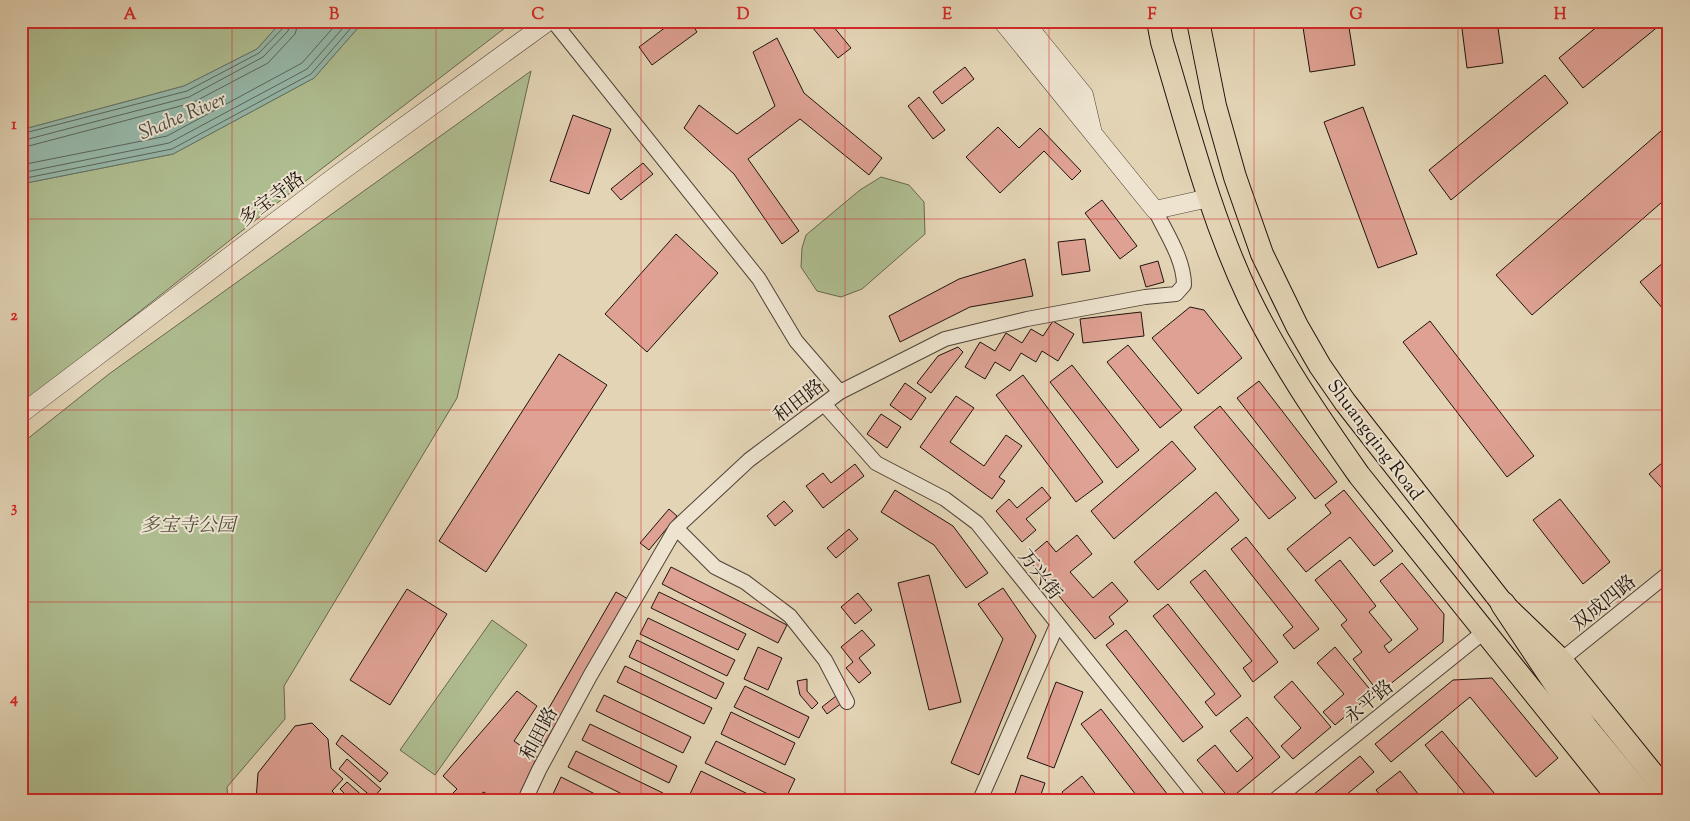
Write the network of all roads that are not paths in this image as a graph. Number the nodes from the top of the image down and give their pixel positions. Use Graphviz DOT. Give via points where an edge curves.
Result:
graph roads {
  1 [pos="549,21"];
  2 [pos="553,21"];
  3 [pos="1002,21"];
  4 [pos="1024,21"];
  5 [pos="1158,21"];
  6 [pos="1198,21"];
  7 [pos="1093,134"];
  8 [pos="1209,198"];
  9 [pos="1155,210"];
  10 [pos="840,392"];
  11 [pos="824,404"];
  12 [pos="21,414"];
  13 [pos="676,528"];
  14 [pos="1669,572"];
  15 [pos="1503,604"];
  16 [pos="1057,625"];
  17 [pos="1485,632"];
  18 [pos="1561,660"];
  19 [pos="847,702"];
  20 [pos="1669,794"];
  21 [pos="525,800"];
  22 [pos="980,800"];
  23 [pos="1199,800"];
  24 [pos="1275,800"];
  25 [pos="1620,800"];
  26 [pos="1645,800"];
  1 -- 12 [label="street, 多宝寺路" via="327,183"];
  2 -- 10 [label="street" via="760,279 796,341"];
  3 -- 7 [label="street"];
  4 -- 7 [label="street" via="1084,95"];
  5 -- 8 [label="main road, Shuangqing Road"];
  6 -- 15 [label="main road, Shuangqing Road" via="1215,106 1235,177 1262,254 1297,326 1346,402"];
  7 -- 9 [label="street"];
  8 -- 9 [label="street"];
  8 -- 17 [label="main road, Shuangqing Road" via="1249,297 1316,414 1359,475"];
  9 -- 10 [label="street, 和田路" via="1184,275 1184,285 1176,294 1026,319 945,339"];
  10 -- 11 [label="street, 和田路"];
  11 -- 13 [label="street, 和田路" via="749,460"];
  11 -- 16 [label="street, 万兴街" via="876,463 945,499 977,523"];
  13 -- 19 [label="street" via="715,567 745,582 790,616 825,660"];
  13 -- 21 [label="street, 和田路" via="590,676"];
  14 -- 18 [label="street, 双成四路"];
  15 -- 18 [label="main road, Shuangqing Road"];
  15 -- 26 [label="highway" via="1585,726"];
  16 -- 22 [label="street"];
  16 -- 23 [label="street, 万兴街"];
  17 -- 24 [label="street, 永平路"];
  17 -- 25 [label="main road, Shuangqing Road"];
  18 -- 20 [label="main road, Shuangqing Road"];
}
